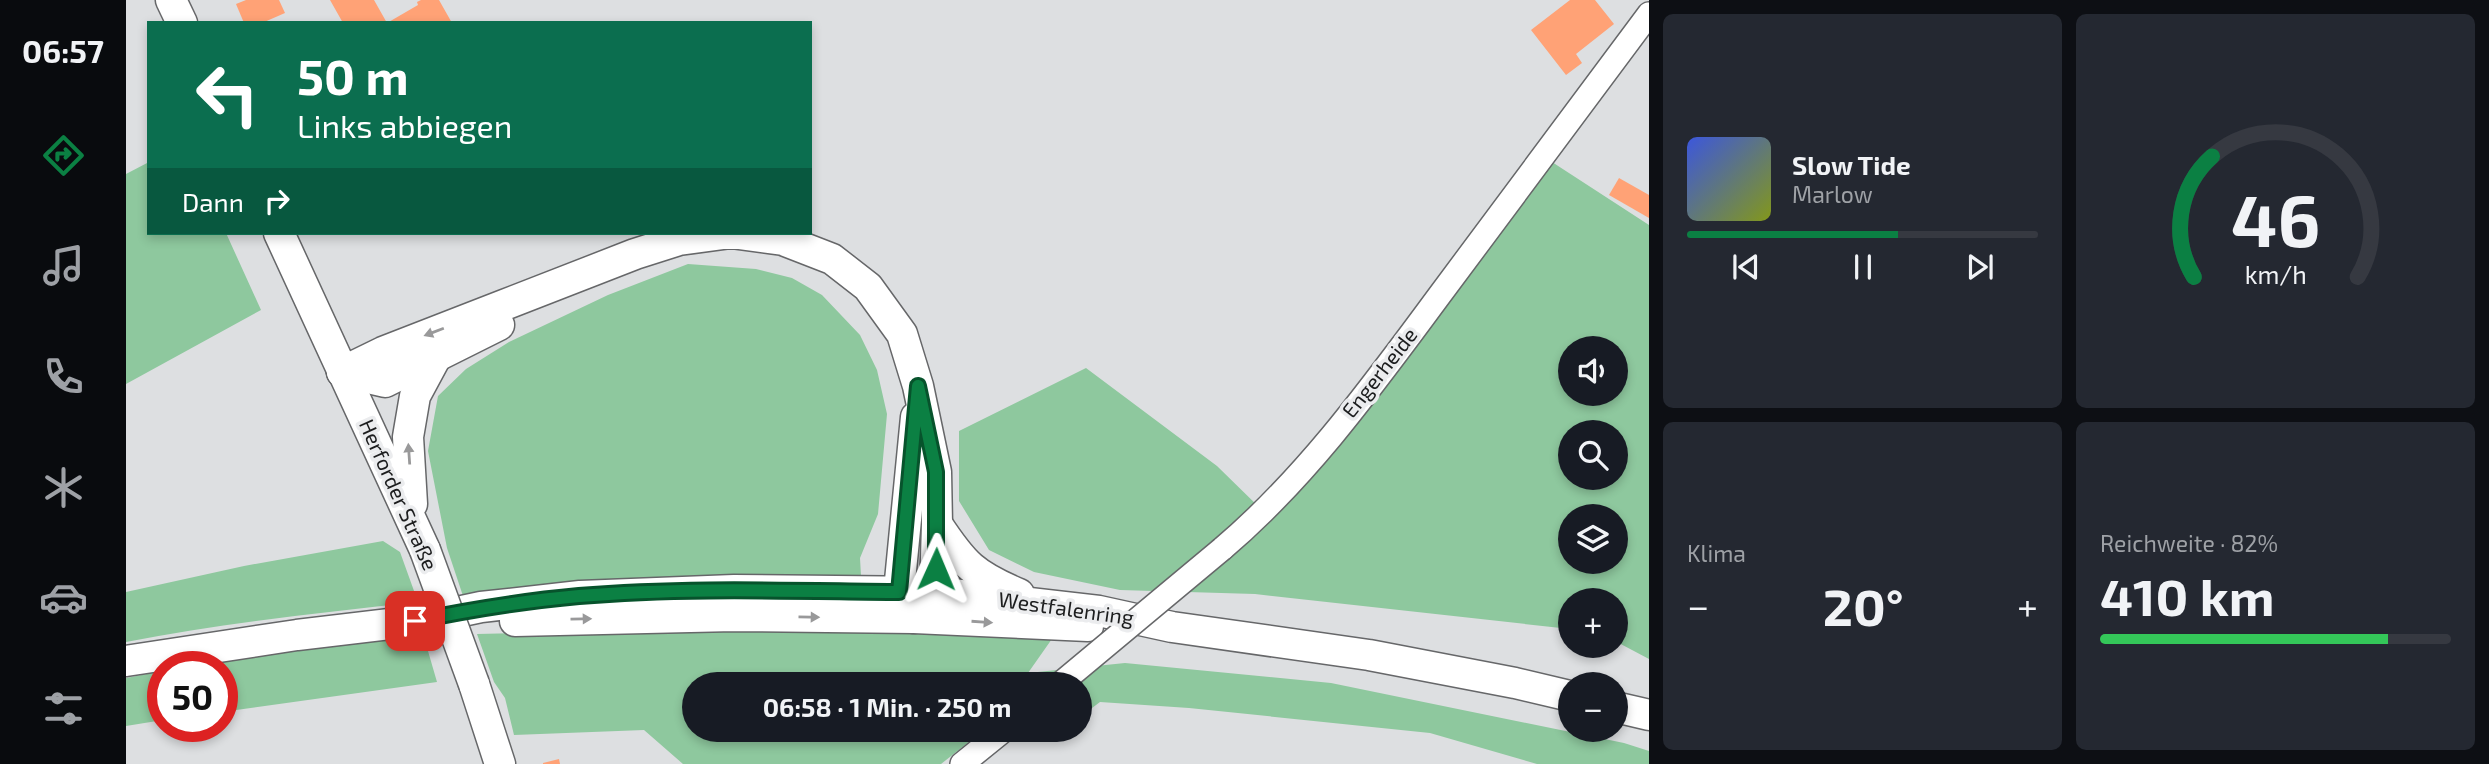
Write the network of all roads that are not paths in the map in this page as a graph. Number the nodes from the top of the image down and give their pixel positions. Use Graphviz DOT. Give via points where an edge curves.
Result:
graph roads {
  1 [pos="171,0"];
  2 [pos="1649,14"];
  3 [pos="181,21"];
  4 [pos="280,235"];
  5 [pos="716,235"];
  6 [pos="746,235"];
  7 [pos="635,254"];
  8 [pos="436,357"];
  9 [pos="342,372"];
  10 [pos="918,386"];
  11 [pos="413,522"];
  12 [pos="937,524"];
  13 [pos="899,592"];
  14 [pos="935,592"];
  15 [pos="1046,604"];
  16 [pos="914,618"];
  17 [pos="415,621"];
  18 [pos="1172,627"];
  19 [pos="126,661"];
  20 [pos="1074,672"];
  21 [pos="1558,693"];
  22 [pos="1628,710"];
  23 [pos="1649,715"];
  24 [pos="989,742"];
  25 [pos="500,764"];
  26 [pos="962,764"];
  1 -- 3 [label="main road"];
  2 -- 20 [label="street, Engerheide, bridge" via="1302,474 1249,526"];
  4 -- 9 [label="main road, Herforder Straße"];
  5 -- 7 [label="main road" via="679,240"];
  6 -- 10 [label="main road" via="783,240 832,259 868,286 902,334"];
  7 -- 8 [label="main road"];
  7 -- 9 [label="main road, one-way"];
  8 -- 9 [label="main road" via="385,382"];
  11 -- 8 [label="main road, one-way" via="408,437 415,396"];
  9 -- 11 [label="main road, Herforder Straße"];
  10 -- 12 [label="main road" via="936,472"];
  10 -- 13 [label="main road"];
  11 -- 25 [label="main road, Herforder Straße, bridge"];
  12 -- 14 [label="main road"];
  12 -- 15 [label="main road" via="959,558 987,580"];
  13 -- 14 [label="main road, Westfalenring"];
  13 -- 16 [label="main road"];
  13 -- 17 [label="main road, Westfalenring" via="734,590 580,596 481,607"];
  14 -- 15 [label="main road, Westfalenring"];
  14 -- 16 [label="main road" via="926,610"];
  15 -- 18 [label="main road, Westfalenring"];
  17 -- 16 [label="main road, Westfalenring, one-way"];
  16 -- 18 [label="main road, Westfalenring, one-way"];
  17 -- 19 [label="main road, Westfalenring"];
  18 -- 21 [label="main road, Westfalenring" via="1369,655"];
  22 -- 23 [label="main road"];
  24 -- 26 [label="street"];
}
